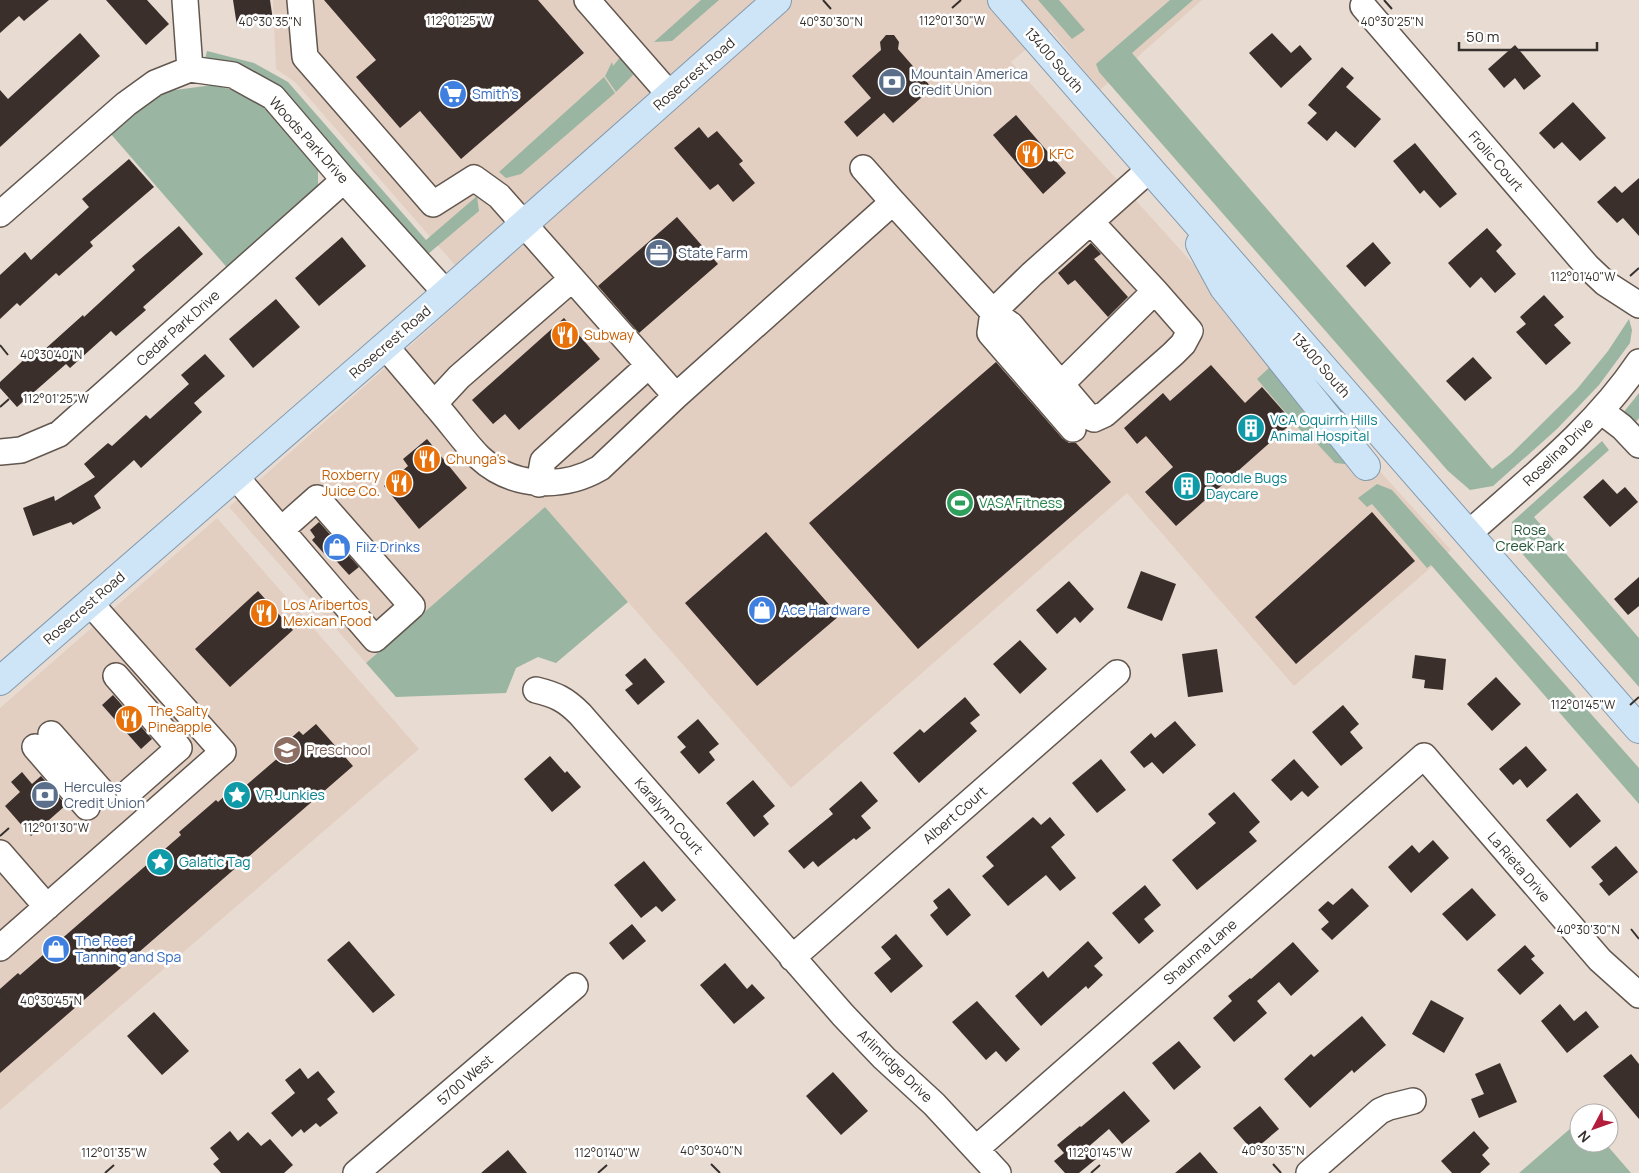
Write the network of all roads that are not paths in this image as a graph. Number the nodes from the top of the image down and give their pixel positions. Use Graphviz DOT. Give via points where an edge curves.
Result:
graph roads {
  1 [pos="185,0"];
  2 [pos="300,0"];
  3 [pos="587,0"];
  4 [pos="777,0"];
  5 [pos="1002,0"];
  6 [pos="1363,6"];
  7 [pos="190,70"];
  8 [pos="670,95"];
  9 [pos="863,168"];
  10 [pos="1150,170"];
  11 [pos="344,180"];
  12 [pos="1174,197"];
  13 [pos="893,202"];
  14 [pos="0,214"];
  15 [pos="1091,222"];
  16 [pos="524,224"];
  17 [pos="572,279"];
  18 [pos="1155,291"];
  19 [pos="446,293"];
  20 [pos="1639,305"];
  21 [pos="993,312"];
  22 [pos="385,346"];
  23 [pos="1639,362"];
  24 [pos="648,366"];
  25 [pos="1061,384"];
  26 [pos="676,396"];
  27 [pos="434,404"];
  28 [pos="1601,411"];
  29 [pos="1084,424"];
  30 [pos="1639,445"];
  31 [pos="0,452"];
  32 [pos="1366,466"];
  33 [pos="235,476"];
  34 [pos="539,484"];
  35 [pos="281,530"];
  36 [pos="1468,534"];
  37 [pos="90,603"];
  38 [pos="1117,673"];
  39 [pos="116,676"];
  40 [pos="0,681"];
  41 [pos="536,690"];
  42 [pos="1639,729"];
  43 [pos="43,741"];
  44 [pos="1424,756"];
  45 [pos="129,792"];
  46 [pos="95,800"];
  47 [pos="0,853"];
  48 [pos="47,907"];
  49 [pos="0,948"];
  50 [pos="792,958"];
  51 [pos="575,986"];
  52 [pos="1639,995"];
  53 [pos="1413,1101"];
  54 [pos="977,1148"];
  55 [pos="356,1173"];
  56 [pos="998,1173"];
  57 [pos="1309,1173"];
  1 -- 7 [label="street"];
  2 -- 16 [label="street" via="305,57 433,204 474,178 499,196"];
  3 -- 8 [label="street"];
  4 -- 8 [label="main road, Rosecrest Road"];
  5 -- 10 [label="main road, 13400 South"];
  6 -- 20 [label="street, Frolic Court" via="1587,266 1605,283"];
  7 -- 11 [label="street, Woods Park Drive" via="232,74 273,97"];
  7 -- 14 [label="street, Woods Park Drive" via="155,83 126,104"];
  8 -- 16 [label="main road, Rosecrest Road"];
  9 -- 13 [label="street"];
  10 -- 12 [label="main road, 13400 South"];
  10 -- 15 [label="street"];
  11 -- 19 [label="street, Woods Park Drive"];
  11 -- 31 [label="street, Cedar Park Drive" via="59,434 21,450"];
  12 -- 32 [label="main road" via="1224,288"];
  12 -- 36 [label="main road, 13400 South"];
  13 -- 21 [label="street"];
  13 -- 26 [label="street"];
  15 -- 18 [label="street"];
  15 -- 21 [label="street"];
  16 -- 17 [label="street"];
  16 -- 19 [label="main road, Rosecrest Road"];
  17 -- 24 [label="street"];
  17 -- 27 [label="street" via="459,377"];
  18 -- 25 [label="street"];
  18 -- 29 [label="street" via="1190,331 1183,344 1105,414"];
  19 -- 22 [label="main road, Rosecrest Road"];
  21 -- 25 [label="street" via="1011,325"];
  21 -- 29 [label="street" via="990,333"];
  22 -- 27 [label="street"];
  22 -- 33 [label="main road, Rosecrest Road"];
  23 -- 28 [label="street, Roselina Drive"];
  24 -- 26 [label="street"];
  24 -- 34 [label="street" via="543,461"];
  25 -- 29 [label="street" via="1088,416"];
  26 -- 34 [label="street" via="600,468 585,477"];
  27 -- 34 [label="street" via="480,457 500,472"];
  28 -- 30 [label="street"];
  28 -- 36 [label="street, Roselina Drive"];
  33 -- 35 [label="street"];
  33 -- 37 [label="main road, Rosecrest Road"];
  35 -- 35 [label="street" via="317,498 412,606 375,639"];
  36 -- 42 [label="main road, 13400 South"];
  37 -- 40 [label="main road, Rosecrest Road"];
  37 -- 48 [label="street" via="223,752"];
  38 -- 50 [label="street, Albert Court"];
  39 -- 45 [label="street" via="179,748"];
  41 -- 50 [label="street, Karalynn Court" via="558,696 580,714"];
  43 -- 46 [label="street"];
  44 -- 52 [label="street, La Rieta Drive" via="1600,960"];
  44 -- 54 [label="street, Shaunna Lane"];
  47 -- 48 [label="street"];
  48 -- 49 [label="street"];
  50 -- 54 [label="street, Arlinridge Drive" via="863,1037"];
  51 -- 55 [label="street, 5700 West"];
  53 -- 57 [label="street" via="1380,1111"];
  54 -- 56 [label="street, Arlinridge Drive"];
}
